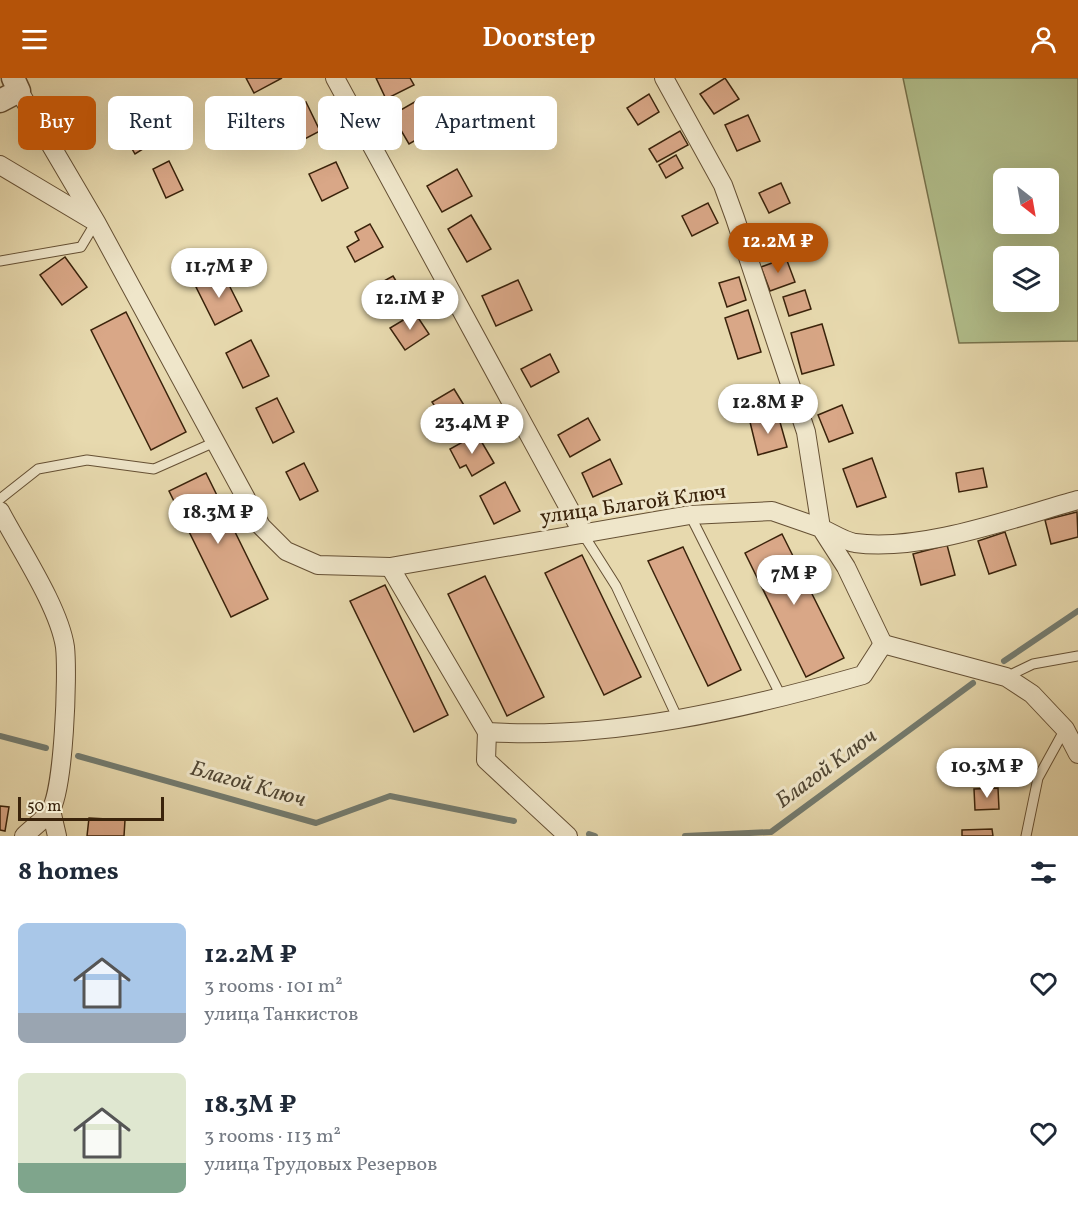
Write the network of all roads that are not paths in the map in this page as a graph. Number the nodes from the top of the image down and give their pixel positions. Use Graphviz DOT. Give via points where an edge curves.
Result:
graph roads {
  1 [pos="335,78"];
  2 [pos="664,78"];
  3 [pos="11,90"];
  4 [pos="0,165"];
  5 [pos="96,222"];
  6 [pos="0,261"];
  7 [pos="215,442"];
  8 [pos="0,499"];
  9 [pos="1078,500"];
  10 [pos="0,511"];
  11 [pos="690,515"];
  12 [pos="821,528"];
  13 [pos="583,534"];
  14 [pos="390,567"];
  15 [pos="883,644"];
  16 [pos="1078,656"];
  17 [pos="1006,677"];
  18 [pos="782,698"];
  19 [pos="677,717"];
  20 [pos="1065,729"];
  21 [pos="487,732"];
  22 [pos="1078,754"];
  23 [pos="51,810"];
  24 [pos="24,836"];
  25 [pos="57,836"];
  26 [pos="568,836"];
  27 [pos="1026,836"];
  1 -- 13 [label="street"];
  2 -- 12 [label="street" via="723,184 735,218 806,432"];
  3 -- 5 [label="street"];
  4 -- 5 [label="street"];
  5 -- 6 [label="lane" via="81,247"];
  5 -- 7 [label="street"];
  7 -- 8 [label="lane" via="154,469 87,460 38,470"];
  7 -- 14 [label="street, улица Благой Ключ" via="261,526 285,551 318,565"];
  9 -- 12 [label="street, улица Благой Ключ" via="942,537 885,544 853,543"];
  10 -- 23 [label="street" via="52,609 65,647 64,736"];
  11 -- 12 [label="street, улица Благой Ключ" via="772,512"];
  11 -- 13 [label="street, улица Благой Ключ"];
  11 -- 18 [label="lane"];
  12 -- 15 [label="street" via="846,567"];
  13 -- 14 [label="street, улица Благой Ключ"];
  13 -- 19 [label="lane" via="616,586"];
  14 -- 21 [label="street"];
  15 -- 17 [label="street"];
  15 -- 18 [label="street" via="863,675"];
  16 -- 17 [label="lane" via="1033,664"];
  17 -- 20 [label="street" via="1032,694"];
  18 -- 19 [label="street"];
  19 -- 21 [label="street" via="617,729"];
  20 -- 22 [label="street"];
  20 -- 27 [label="lane" via="1038,778"];
  21 -- 26 [label="street" via="486,760"];
  23 -- 24 [label="street"];
  23 -- 25 [label="street"];
}
